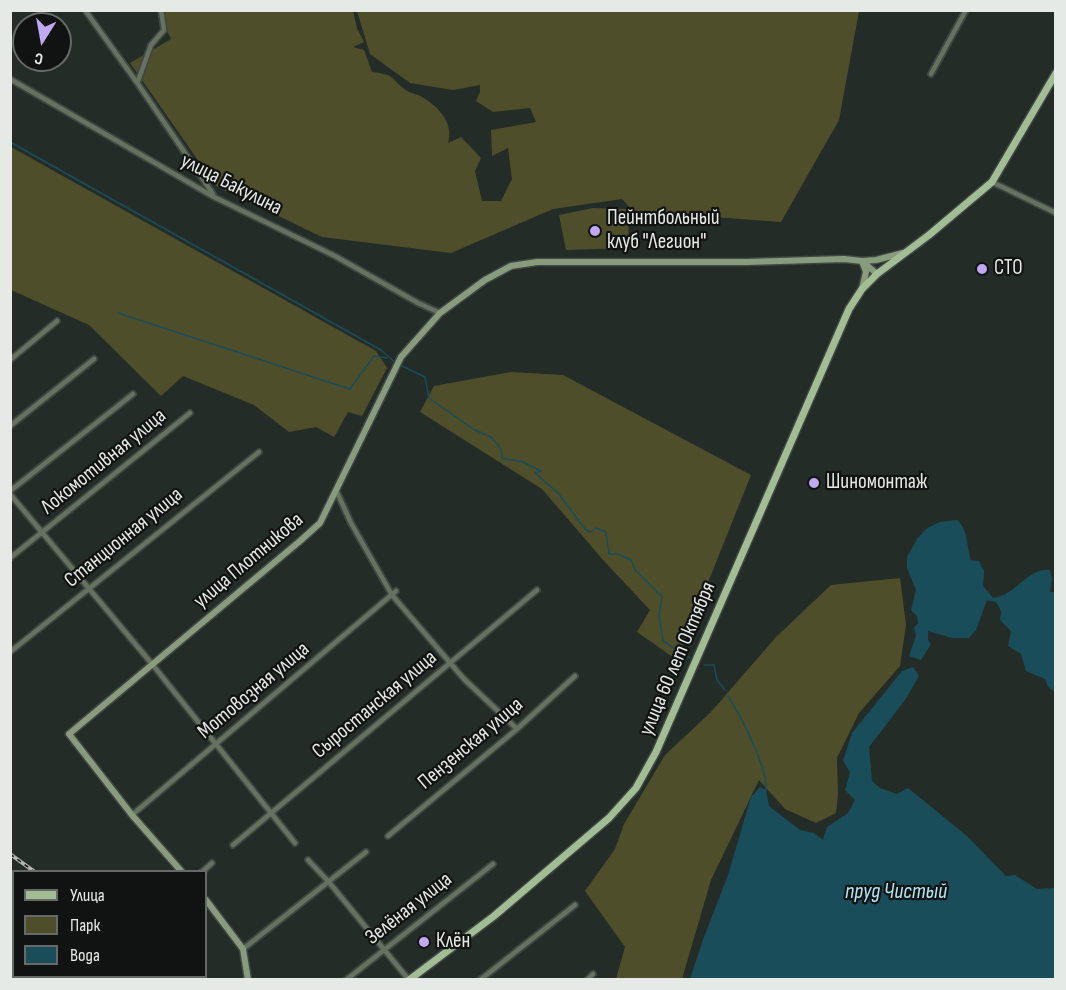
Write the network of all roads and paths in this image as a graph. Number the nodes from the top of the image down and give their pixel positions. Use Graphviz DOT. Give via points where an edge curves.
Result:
graph roads {
  1 [pos="85,10"];
  2 [pos="161,10"];
  3 [pos="966,10"];
  4 [pos="1056,73"];
  5 [pos="931,74"];
  6 [pos="10,79"];
  7 [pos="138,84"];
  8 [pos="992,182"];
  9 [pos="214,197"];
  10 [pos="1056,213"];
  11 [pos="907,252"];
  12 [pos="862,261"];
  13 [pos="876,274"];
  14 [pos="862,289"];
  15 [pos="440,313"];
  16 [pos="57,321"];
  17 [pos="94,358"];
  18 [pos="10,360"];
  19 [pos="133,394"];
  20 [pos="190,413"];
  21 [pos="10,426"];
  22 [pos="259,452"];
  23 [pos="335,489"];
  24 [pos="10,493"];
  25 [pos="41,534"];
  26 [pos="10,558"];
  27 [pos="88,588"];
  28 [pos="537,590"];
  29 [pos="394,593"];
  30 [pos="10,652"];
  31 [pos="451,663"];
  32 [pos="152,664"];
  33 [pos="575,676"];
  34 [pos="517,729"];
  35 [pos="216,745"];
  36 [pos="270,813"];
  37 [pos="132,815"];
  38 [pos="388,836"];
  39 [pos="295,843"];
  40 [pos="232,845"];
  41 [pos="366,852"];
  42 [pos="308,860"];
  43 [pos="212,863"];
  44 [pos="493,864"];
  45 [pos="180,870"];
  46 [pos="204,870"];
  47 [pos="328,881"];
  48 [pos="207,901"];
  49 [pos="575,904"];
  50 [pos="243,949"];
  51 [pos="384,949"];
  52 [pos="593,974"];
  53 [pos="409,979"];
  54 [pos="248,980"];
  55 [pos="346,980"];
  56 [pos="480,980"];
  57 [pos="587,980"];
  1 -- 7 [label="street"];
  2 -- 7 [label="street" via="164,30 151,45"];
  3 -- 5 [label="street"];
  4 -- 8 [label="main road, улица 60 лет Октября"];
  6 -- 9 [label="street, улица Бакулина"];
  7 -- 9 [label="street"];
  8 -- 10 [label="street"];
  8 -- 11 [label="main road, улица 60 лет Октября"];
  9 -- 15 [label="street, улица Бакулина"];
  11 -- 12 [label="street"];
  11 -- 13 [label="main road, улица 60 лет Октября"];
  12 -- 13 [label="street"];
  12 -- 14 [label="street" via="866,272"];
  12 -- 15 [label="street" via="537,262 511,266"];
  13 -- 14 [label="main road, улица 60 лет Октября"];
  14 -- 53 [label="main road, улица 60 лет Октября" via="849,309 656,752 636,788 609,818 512,900"];
  15 -- 23 [label="street, улица Плотникова" via="401,357"];
  16 -- 18 [label="street"];
  17 -- 21 [label="street"];
  19 -- 24 [label="street"];
  20 -- 25 [label="street, Локомотивная улица"];
  22 -- 27 [label="street, Станционная улица"];
  23 -- 29 [label="street"];
  23 -- 32 [label="street, улица Плотникова" via="320,523"];
  24 -- 25 [label="street"];
  25 -- 26 [label="street, Локомотивная улица"];
  25 -- 27 [label="street"];
  27 -- 30 [label="street, Станционная улица"];
  27 -- 32 [label="street"];
  28 -- 31 [label="street, Сыростанская улица"];
  29 -- 31 [label="street" via="411,619"];
  29 -- 35 [label="street, Мотовозная улица"];
  31 -- 34 [label="street"];
  31 -- 36 [label="street, Сыростанская улица"];
  32 -- 35 [label="street"];
  32 -- 37 [label="street, улица Плотникова" via="69,734"];
  33 -- 34 [label="street, Пензенская улица"];
  34 -- 38 [label="street, Пензенская улица"];
  35 -- 36 [label="street"];
  35 -- 37 [label="street, Мотовозная улица"];
  36 -- 39 [label="street"];
  36 -- 40 [label="street, Сыростанская улица"];
  37 -- 45 [label="street"];
  41 -- 47 [label="street"];
  42 -- 47 [label="street"];
  43 -- 46 [label="street"];
  44 -- 51 [label="street, Зелёная улица"];
  47 -- 50 [label="street"];
  47 -- 51 [label="street"];
  48 -- 50 [label="street"];
  49 -- 56 [label="street"];
  50 -- 54 [label="street"];
  51 -- 53 [label="street"];
  51 -- 55 [label="street, Зелёная улица"];
  52 -- 57 [label="street"];
}
